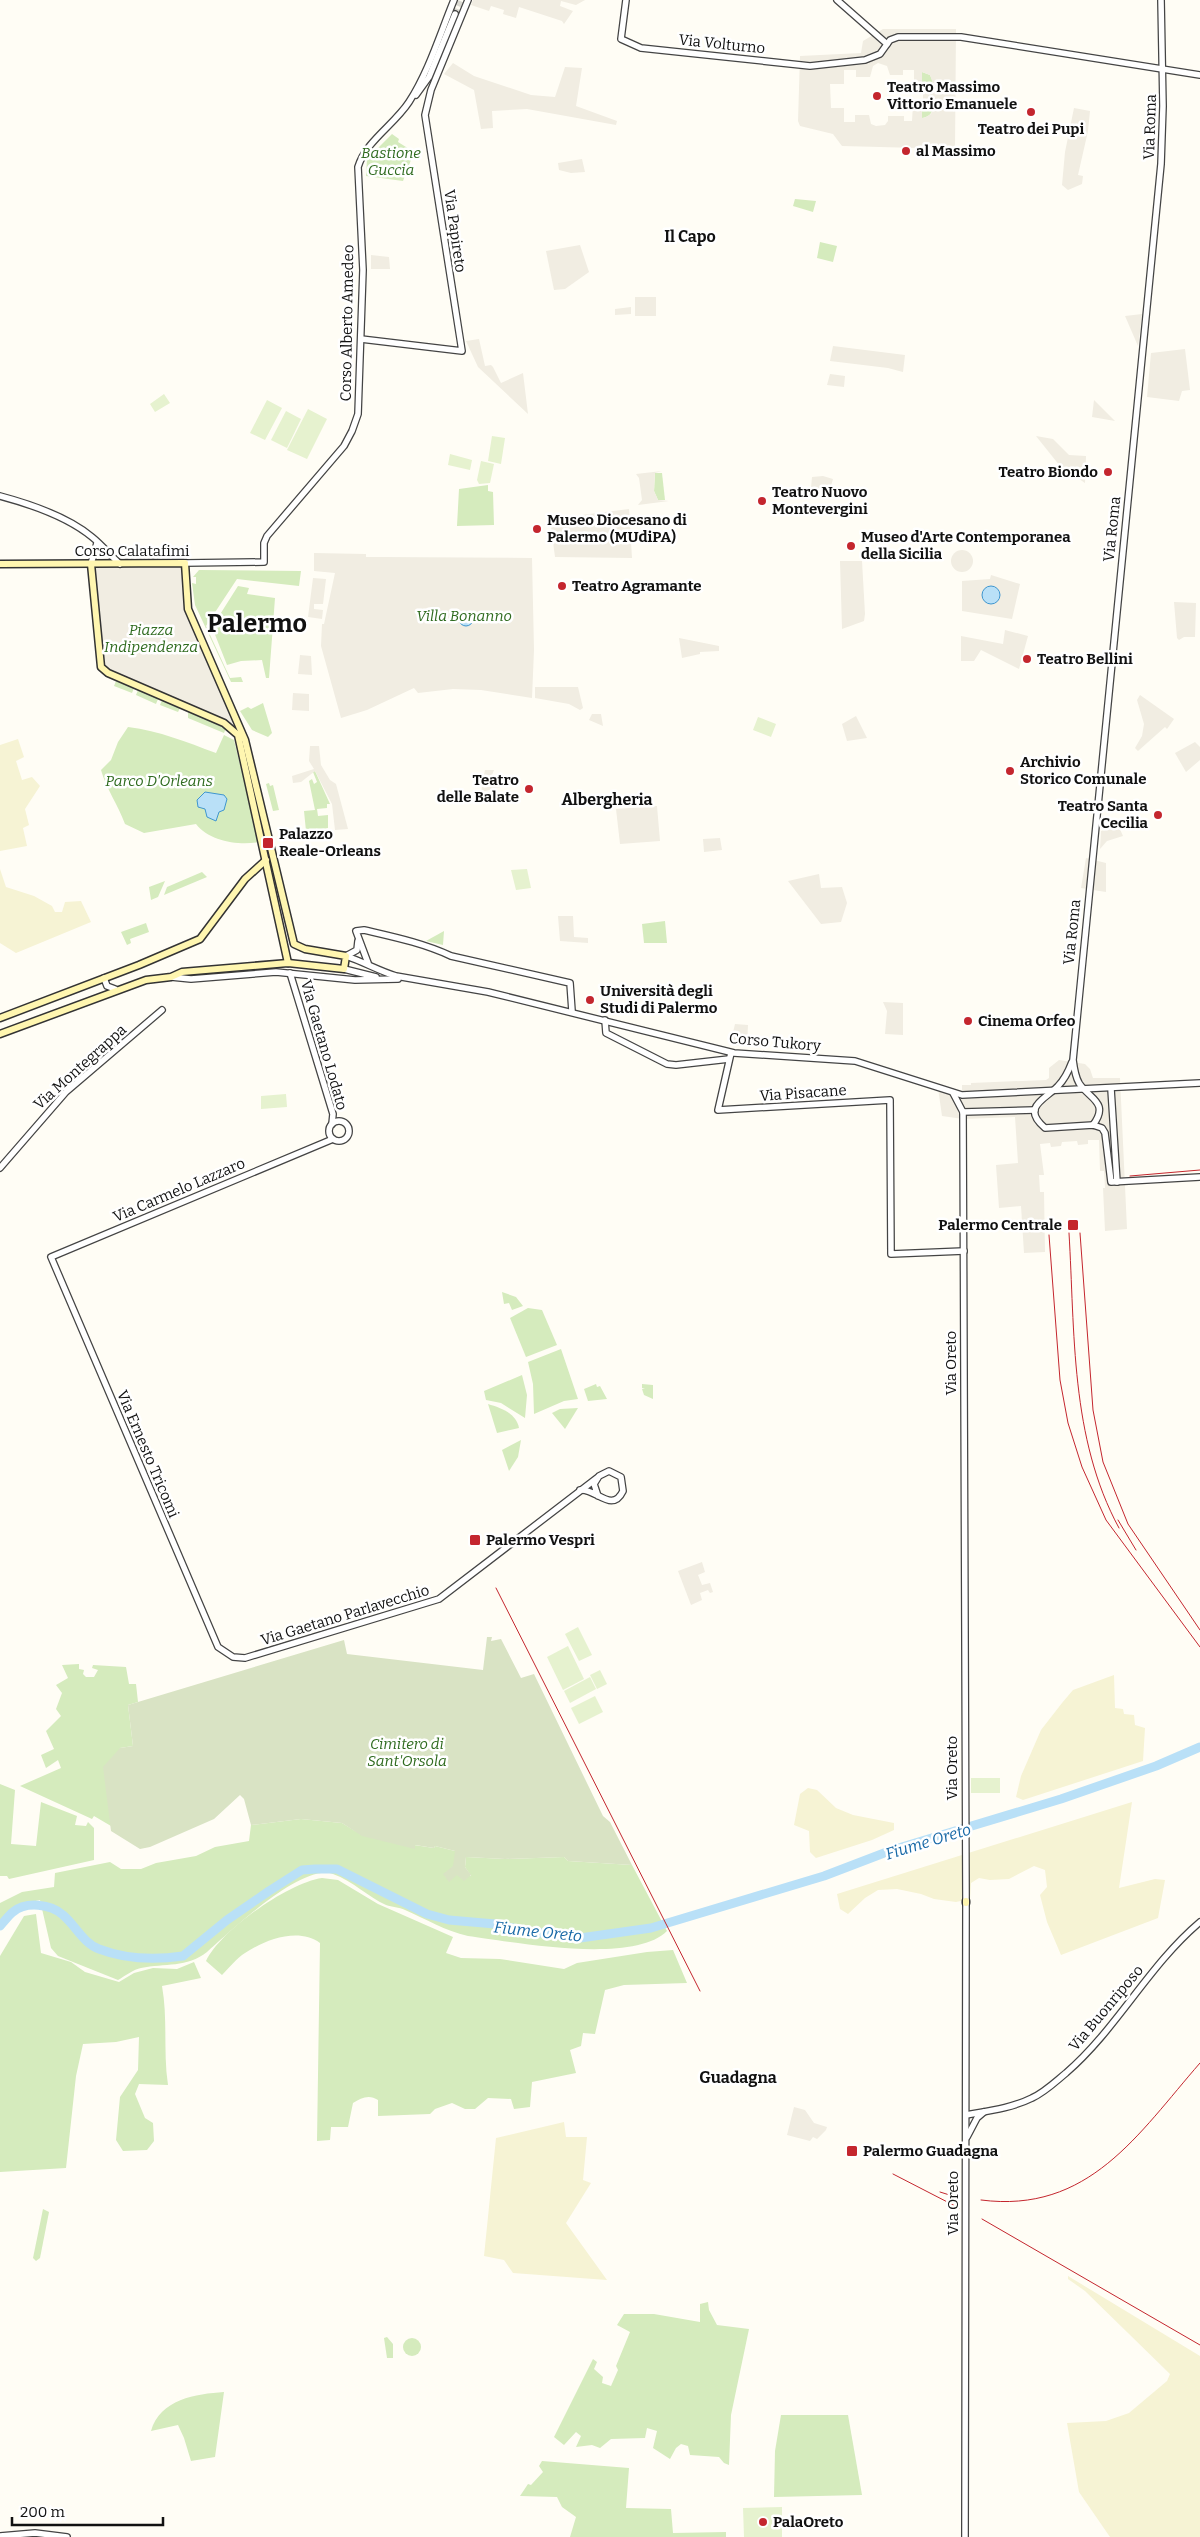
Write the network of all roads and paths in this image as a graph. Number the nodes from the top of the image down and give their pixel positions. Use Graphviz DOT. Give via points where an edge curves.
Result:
graph roads {
  1 [pos="626,0"];
  2 [pos="837,0"];
  3 [pos="1161,0"];
  4 [pos="453,1"];
  5 [pos="466,2"];
  6 [pos="455,14"];
  7 [pos="887,44"];
  8 [pos="1163,70"];
  9 [pos="1200,75"];
  10 [pos="410,101"];
  11 [pos="361,339"];
  12 [pos="0,496"];
  13 [pos="97,543"];
  14 [pos="264,562"];
  15 [pos="185,563"];
  16 [pos="0,564"];
  17 [pos="91,564"];
  18 [pos="120,564"];
  19 [pos="235,714"];
  20 [pos="224,722"];
  21 [pos="266,860"];
  22 [pos="358,939"];
  23 [pos="346,956"];
  24 [pos="368,963"];
  25 [pos="288,964"];
  26 [pos="344,969"];
  27 [pos="354,971"];
  28 [pos="290,973"];
  29 [pos="171,977"];
  30 [pos="104,978"];
  31 [pos="383,978"];
  32 [pos="409,979"];
  33 [pos="115,989"];
  34 [pos="162,1010"];
  35 [pos="572,1011"];
  36 [pos="0,1018"];
  37 [pos="605,1020"];
  38 [pos="0,1034"];
  39 [pos="730,1056"];
  40 [pos="1073,1060"];
  41 [pos="1200,1083"];
  42 [pos="1111,1089"];
  43 [pos="1086,1090"];
  44 [pos="952,1092"];
  45 [pos="1053,1092"];
  46 [pos="1035,1110"];
  47 [pos="963,1112"];
  48 [pos="332,1124"];
  49 [pos="1093,1125"];
  50 [pos="331,1136"];
  51 [pos="0,1168"];
  52 [pos="1200,1177"];
  53 [pos="1117,1182"];
  54 [pos="964,1251"];
  55 [pos="51,1257"];
  56 [pos="597,1478"];
  57 [pos="580,1490"];
  58 [pos="598,1496"];
  59 [pos="230,1655"];
  60 [pos="1200,1922"];
  61 [pos="984,2112"];
  62 [pos="966,2115"];
  63 [pos="966,2140"];
  64 [pos="0,2536"];
  65 [pos="67,2537"];
  66 [pos="965,2537"];
  1 -- 7 [label="street, Via Volturno" via="621,39 641,48 810,66 865,60 880,54"];
  2 -- 7 [label="street"];
  3 -- 8 [label="street, Via Roma"];
  4 -- 5 [label="street"];
  4 -- 10 [label="street, Corso Alberto Amedeo"];
  5 -- 11 [label="street, Via Papireto" via="431,90 425,115 462,351"];
  6 -- 10 [label="street, Corso Alberto Amedeo" via="430,77"];
  7 -- 8 [label="street" via="898,37 961,37"];
  8 -- 9 [label="street"];
  8 -- 40 [label="street, Via Roma" via="1160,172"];
  10 -- 11 [label="street, Corso Alberto Amedeo" via="362,154 358,167"];
  11 -- 14 [label="street, Corso Alberto Amedeo" via="359,403 352,431 333,460 267,536"];
  12 -- 13 [label="street" via="69,523"];
  13 -- 17 [label="street"];
  13 -- 18 [label="street"];
  14 -- 15 [label="street, Corso Calatafimi"];
  15 -- 18 [label="main road, Corso Calatafimi"];
  15 -- 19 [label="main road" via="188,610"];
  16 -- 17 [label="main road, Corso Calatafimi"];
  17 -- 18 [label="main road, Corso Calatafimi"];
  17 -- 20 [label="main road" via="100,667"];
  19 -- 20 [label="main road" via="233,721"];
  19 -- 23 [label="main road, Corso Tukory" via="248,750 294,944"];
  20 -- 21 [label="main road" via="236,732 241,744"];
  21 -- 25 [label="main road"];
  21 -- 30 [label="main road" via="245,879 200,939"];
  22 -- 23 [label="street" via="357,950"];
  22 -- 24 [label="street"];
  22 -- 35 [label="street" via="356,931 364,930 439,949 447,954 570,983"];
  23 -- 24 [label="street, Corso Tukory"];
  23 -- 26 [label="main road"];
  24 -- 27 [label="street"];
  24 -- 32 [label="street, Corso Tukory" via="385,973"];
  25 -- 26 [label="main road, Corso Tukory"];
  25 -- 29 [label="main road, Corso Tukory" via="182,972"];
  26 -- 27 [label="street, Corso Tukory"];
  27 -- 31 [label="street, Corso Tukory"];
  28 -- 29 [label="street, Corso Tukory" via="191,979"];
  28 -- 31 [label="street, Corso Tukory" via="355,980"];
  28 -- 48 [label="street, Via Gaetano Lodato" via="333,1114"];
  29 -- 33 [label="main road, Corso Tukory"];
  30 -- 33 [label="street" via="107,986"];
  30 -- 36 [label="main road"];
  31 -- 32 [label="street, Corso Tukory"];
  32 -- 35 [label="street, Corso Tukory"];
  33 -- 38 [label="main road, Corso Tukory"];
  34 -- 51 [label="street, Via Montegrappa" via="66,1092"];
  35 -- 37 [label="street, Corso Tukory"];
  37 -- 39 [label="street, Corso Tukory"];
  37 -- 39 [label="street, Corso Tukory" via="606,1032 672,1065"];
  39 -- 44 [label="street, Corso Tukory" via="855,1061"];
  39 -- 54 [label="street, Via Pisacane" via="718,1110 890,1100 891,1254"];
  40 -- 43 [label="street" via="1075,1073"];
  40 -- 45 [label="street" via="1063,1081"];
  41 -- 42 [label="street, Corso Tukory"];
  42 -- 43 [label="street, Corso Tukory"];
  42 -- 53 [label="street"];
  43 -- 45 [label="street, Corso Tukory"];
  43 -- 49 [label="street" via="1099,1106"];
  44 -- 45 [label="street, Corso Tukory" via="962,1095"];
  44 -- 47 [label="street"];
  45 -- 46 [label="street" via="1040,1100"];
  46 -- 47 [label="street"];
  46 -- 49 [label="street" via="1038,1121 1045,1128"];
  47 -- 54 [label="street, Via Oreto"];
  48 -- 50 [label="street"];
  48 -- 50 [label="street" via="342,1122 349,1130 342,1140"];
  49 -- 53 [label="street" via="1104,1132 1111,1182"];
  50 -- 55 [label="street, Via Carmelo Lazzaro" via="317,1146"];
  52 -- 53 [label="street"];
  54 -- 62 [label="street, Via Oreto"];
  55 -- 59 [label="street, Via Ernesto Tricomi" via="214,1640"];
  56 -- 57 [label="street, Via Gaetano Parlavecchio"];
  56 -- 58 [label="street" via="594,1487"];
  56 -- 58 [label="street" via="604,1472 614,1472 624,1484 622,1493 615,1500 607,1501"];
  57 -- 58 [label="street" via="587,1489"];
  57 -- 59 [label="street, Via Gaetano Parlavecchio" via="439,1599 252,1656"];
  60 -- 61 [label="street, Via Buonriposo" via="1163,1959 1102,2038 1048,2088 1019,2104"];
  61 -- 62 [label="street, Via Buonriposo"];
  61 -- 63 [label="street" via="977,2118"];
  62 -- 63 [label="street, Via Oreto"];
  63 -- 66 [label="street, Via Oreto"];
  64 -- 65 [label="street" via="35,2533"];
}
